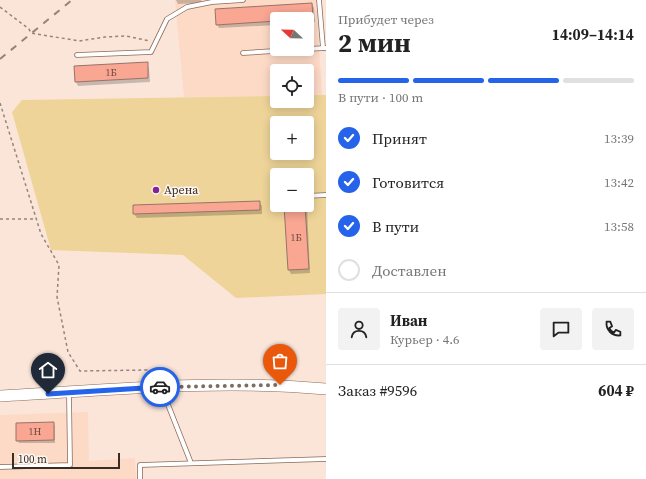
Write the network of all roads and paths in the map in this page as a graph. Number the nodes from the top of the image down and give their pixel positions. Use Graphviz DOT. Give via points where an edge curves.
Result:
graph roads {
  1 [pos="243,0"];
  2 [pos="318,0"];
  3 [pos="0,7"];
  4 [pos="155,43"];
  5 [pos="324,48"];
  6 [pos="314,49"];
  7 [pos="270,51"];
  8 [pos="243,53"];
  9 [pos="77,55"];
  10 [pos="0,103"];
  11 [pos="326,195"];
  12 [pos="314,196"];
  13 [pos="36,219"];
  14 [pos="0,220"];
  15 [pos="161,386"];
  16 [pos="149,387"];
  17 [pos="326,389"];
  18 [pos="69,392"];
  19 [pos="0,396"];
  20 [pos="326,459"];
  21 [pos="191,463"];
  22 [pos="0,467"];
  23 [pos="140,479"];
  1 -- 4 [label="lane" via="187,7 167,19"];
  2 -- 5 [label="lane"];
  3 -- 4 [label="path" via="31,33 79,41 105,36 126,36"];
  4 -- 9 [label="lane" via="151,52"];
  5 -- 6 [label="lane"];
  7 -- 8 [label="lane"];
  10 -- 13 [label="path"];
  11 -- 12 [label="lane"];
  13 -- 14 [label="path"];
  13 -- 16 [label="path" via="41,234 60,265 57,297 68,352 80,371 147,370"];
  15 -- 16 [label="street"];
  15 -- 17 [label="street" via="291,385"];
  15 -- 21 [label="lane"];
  16 -- 18 [label="street"];
  18 -- 19 [label="street"];
  18 -- 22 [label="lane" via="70,465"];
  20 -- 21 [label="lane"];
  21 -- 23 [label="lane" via="140,465"];
}
